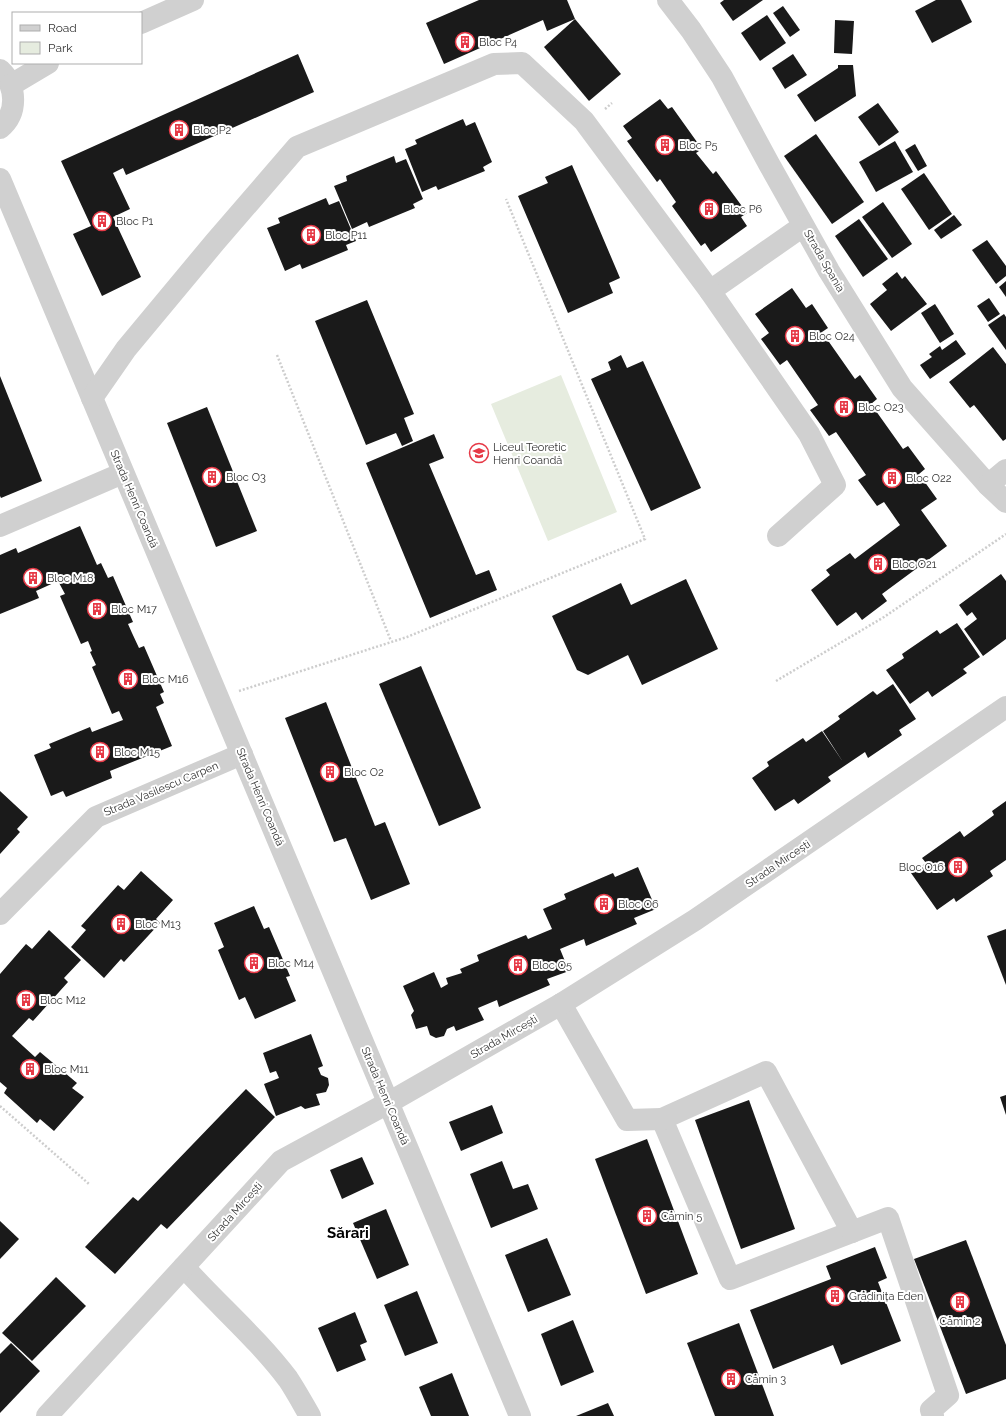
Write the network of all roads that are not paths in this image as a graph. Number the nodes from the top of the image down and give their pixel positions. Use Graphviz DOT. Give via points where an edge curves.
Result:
graph roads {
  1 [pos="193,0"];
  2 [pos="668,0"];
  3 [pos="142,22"];
  4 [pos="45,64"];
  5 [pos="6,78"];
  6 [pos="0,128"];
  7 [pos="0,179"];
  8 [pos="803,226"];
  9 [pos="710,291"];
  10 [pos="92,398"];
  11 [pos="1006,470"];
  12 [pos="123,473"];
  13 [pos="988,485"];
  14 [pos="1006,502"];
  15 [pos="0,526"];
  16 [pos="778,536"];
  17 [pos="1006,706"];
  18 [pos="242,754"];
  19 [pos="0,914"];
  20 [pos="561,1004"];
  21 [pos="388,1103"];
  22 [pos="662,1119"];
  23 [pos="852,1232"];
  24 [pos="184,1267"];
  25 [pos="47,1416"];
  26 [pos="310,1416"];
  27 [pos="520,1416"];
  28 [pos="933,1416"];
  1 -- 3 [label="street"];
  2 -- 8 [label="street, Strada Spania" via="722,77"];
  4 -- 5 [label="street"];
  5 -- 6 [label="street" via="14,98 12,111 6,123"];
  7 -- 10 [label="street, Strada Henri Coandă"];
  8 -- 9 [label="street"];
  8 -- 13 [label="street, Strada Spania" via="902,388"];
  9 -- 10 [label="street" via="584,121 522,63 494,64 297,147 126,349"];
  9 -- 16 [label="street" via="809,434 835,485"];
  10 -- 12 [label="street, Strada Henri Coandă"];
  11 -- 13 [label="street"];
  12 -- 15 [label="street"];
  12 -- 18 [label="street, Strada Henri Coandă"];
  13 -- 14 [label="street, Strada Spania"];
  17 -- 20 [label="street, Strada Mircești" via="695,920"];
  18 -- 19 [label="street, Strada Vasilescu Carpen" via="96,817"];
  18 -- 21 [label="street, Strada Henri Coandă"];
  20 -- 21 [label="street, Strada Mircești"];
  20 -- 22 [label="street" via="627,1120"];
  21 -- 24 [label="street, Strada Mircești" via="281,1161"];
  21 -- 27 [label="street, Strada Henri Coandă"];
  22 -- 23 [label="street" via="766,1072"];
  22 -- 23 [label="street" via="730,1279"];
  23 -- 28 [label="street" via="888,1218 948,1395 931,1410"];
  24 -- 25 [label="street, Strada Mircești"];
  24 -- 26 [label="street" via="245,1330 288,1380"];
}
